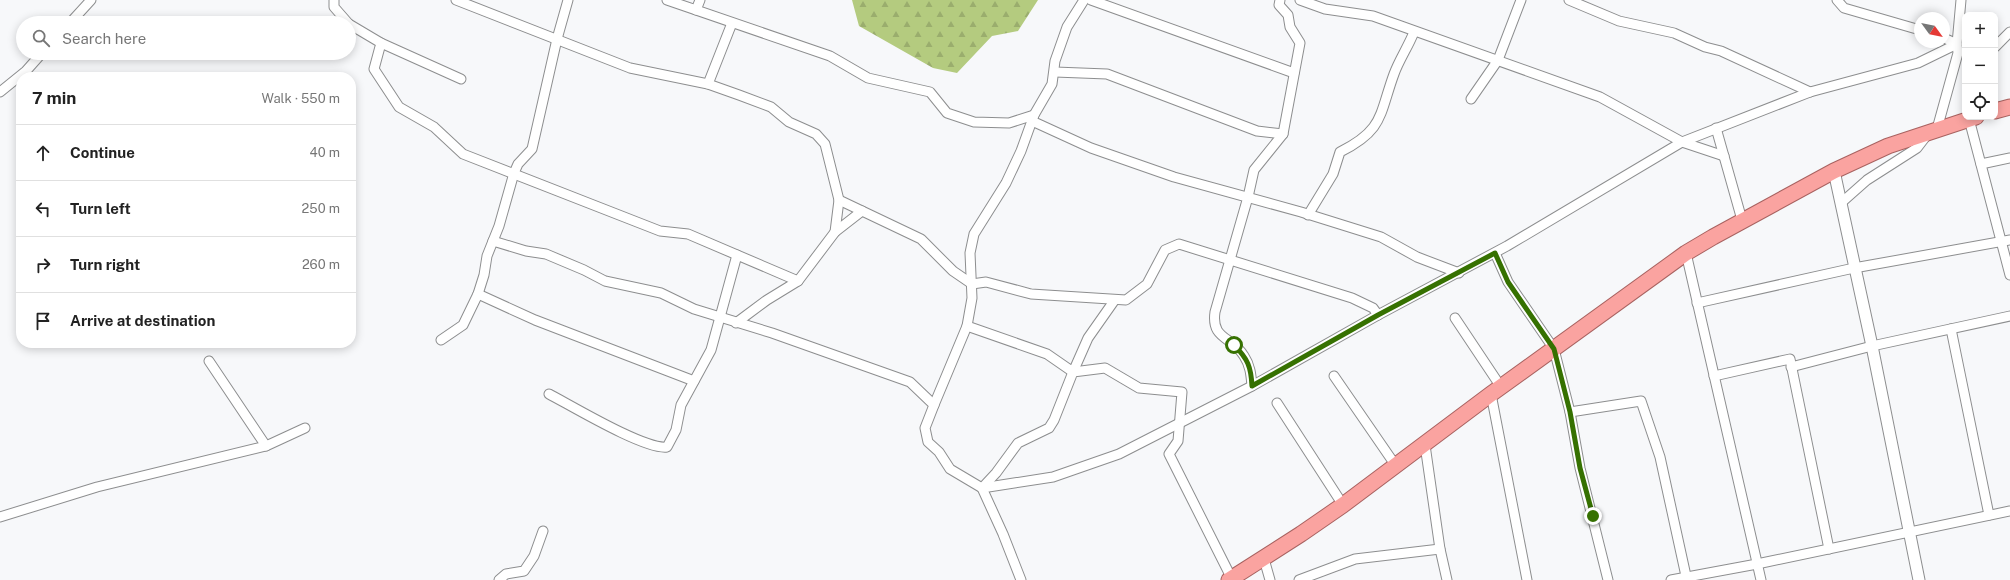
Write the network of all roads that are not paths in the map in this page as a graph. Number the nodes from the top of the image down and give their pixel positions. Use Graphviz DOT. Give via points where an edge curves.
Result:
graph roads {
  1 [pos="91,0"];
  2 [pos="334,0"];
  3 [pos="456,0"];
  4 [pos="568,0"];
  5 [pos="667,0"];
  6 [pos="700,0"];
  7 [pos="1084,0"];
  8 [pos="1091,0"];
  9 [pos="1280,0"];
  10 [pos="1300,0"];
  11 [pos="1521,0"];
  12 [pos="1569,0"];
  13 [pos="1837,0"];
  14 [pos="1961,0"];
  15 [pos="696,10"];
  16 [pos="76,16"];
  17 [pos="341,16"];
  18 [pos="732,23"];
  19 [pos="1914,28"];
  20 [pos="356,29"];
  21 [pos="1414,32"];
  22 [pos="2010,32"];
  23 [pos="557,39"];
  24 [pos="1950,41"];
  25 [pos="381,43"];
  26 [pos="1957,44"];
  27 [pos="1998,44"];
  28 [pos="36,60"];
  29 [pos="1498,60"];
  30 [pos="1962,60"];
  31 [pos="1956,62"];
  32 [pos="25,72"];
  33 [pos="1055,72"];
  34 [pos="1294,73"];
  35 [pos="16,79"];
  36 [pos="461,79"];
  37 [pos="708,84"];
  38 [pos="0,92"];
  39 [pos="1810,92"];
  40 [pos="1471,99"];
  41 [pos="2010,107"];
  42 [pos="1998,110"];
  43 [pos="1033,118"];
  44 [pos="1966,120"];
  45 [pos="1973,120"];
  46 [pos="1716,128"];
  47 [pos="1934,130"];
  48 [pos="1283,134"];
  49 [pos="1682,142"];
  50 [pos="1724,156"];
  51 [pos="2010,158"];
  52 [pos="1981,164"];
  53 [pos="1834,170"];
  54 [pos="514,172"];
  55 [pos="1248,197"];
  56 [pos="839,200"];
  57 [pos="1841,202"];
  58 [pos="862,212"];
  59 [pos="1308,215"];
  60 [pos="1742,220"];
  61 [pos="835,232"];
  62 [pos="493,241"];
  63 [pos="2006,241"];
  64 [pos="1495,253"];
  65 [pos="1686,253"];
  66 [pos="737,255"];
  67 [pos="1230,260"];
  68 [pos="1854,268"];
  69 [pos="1459,273"];
  70 [pos="2010,275"];
  71 [pos="798,281"];
  72 [pos="972,284"];
  73 [pos="478,294"];
  74 [pos="1114,301"];
  75 [pos="1697,303"];
  76 [pos="1378,315"];
  77 [pos="2010,316"];
  78 [pos="721,318"];
  79 [pos="1455,318"];
  80 [pos="736,323"];
  81 [pos="967,326"];
  82 [pos="1951,328"];
  83 [pos="441,340"];
  84 [pos="1872,346"];
  85 [pos="1554,349"];
  86 [pos="209,361"];
  87 [pos="1791,367"];
  88 [pos="1073,372"];
  89 [pos="1334,376"];
  90 [pos="1714,376"];
  91 [pos="694,381"];
  92 [pos="1252,386"];
  93 [pos="1496,391"];
  94 [pos="549,394"];
  95 [pos="1277,403"];
  96 [pos="934,405"];
  97 [pos="1570,412"];
  98 [pos="1178,424"];
  99 [pos="305,428"];
  100 [pos="1425,445"];
  101 [pos="266,446"];
  102 [pos="1396,466"];
  103 [pos="982,488"];
  104 [pos="1343,504"];
  105 [pos="2010,511"];
  106 [pos="1989,515"];
  107 [pos="0,517"];
  108 [pos="543,531"];
  109 [pos="1909,532"];
  110 [pos="1440,549"];
  111 [pos="1829,549"];
  112 [pos="1264,559"];
  113 [pos="1757,564"];
  114 [pos="1686,576"];
  115 [pos="1230,579"];
  116 [pos="499,580"];
  117 [pos="1021,580"];
  118 [pos="1270,580"];
  119 [pos="1299,580"];
  120 [pos="1447,580"];
  121 [pos="1527,580"];
  122 [pos="1608,580"];
  123 [pos="1670,580"];
  124 [pos="1760,580"];
  125 [pos="1919,580"];
  1 -- 16 [label="street"];
  2 -- 17 [label="street" via="334,7"];
  3 -- 23 [label="street"];
  4 -- 23 [label="street"];
  5 -- 15 [label="street"];
  6 -- 15 [label="street"];
  7 -- 33 [label="street" via="1067,27 1055,61"];
  8 -- 34 [label="street"];
  9 -- 34 [label="street" via="1279,5 1288,15 1290,26 1300,44"];
  10 -- 21 [label="street" via="1326,9 1373,16"];
  11 -- 29 [label="street"];
  12 -- 39 [label="street" via="1619,21 1674,33 1704,47 1721,51"];
  13 -- 19 [label="street" via="1844,8"];
  14 -- 26 [label="street"];
  15 -- 18 [label="street"];
  18 -- 37 [label="street"];
  18 -- 43 [label="street" via="830,56 868,78 930,92 947,113 974,122 1009,123"];
  20 -- 25 [label="street"];
  21 -- 29 [label="street"];
  21 -- 59 [label="street" via="1394,72 1381,117 1370,132 1340,152 1333,174"];
  22 -- 27 [label="street"];
  23 -- 37 [label="street" via="630,68"];
  23 -- 54 [label="street" via="532,149"];
  24 -- 26 [label="street"];
  25 -- 36 [label="street"];
  25 -- 54 [label="street" via="374,69 398,107 434,127 463,154"];
  26 -- 31 [label="street"];
  26 -- 39 [label="street" via="1918,63"];
  28 -- 32 [label="street"];
  29 -- 40 [label="street"];
  29 -- 49 [label="street" via="1600,97"];
  30 -- 31 [label="street"];
  31 -- 47 [label="street"];
  33 -- 43 [label="street" via="1052,84"];
  33 -- 48 [label="street" via="1107,74 1257,131"];
  34 -- 48 [label="street"];
  35 -- 38 [label="street"];
  37 -- 56 [label="street" via="771,107 789,122 816,134 825,144"];
  39 -- 46 [label="street"];
  41 -- 42 [label="highway"];
  43 -- 55 [label="street" via="1106,154 1174,177"];
  43 -- 72 [label="street" via="1006,183 974,234 970,253"];
  44 -- 47 [label="highway"];
  45 -- 52 [label="street"];
  46 -- 49 [label="street"];
  46 -- 50 [label="street"];
  47 -- 53 [label="highway" via="1888,146"];
  47 -- 57 [label="street" via="1917,148 1867,180"];
  48 -- 55 [label="street" via="1254,170"];
  49 -- 50 [label="street"];
  49 -- 64 [label="street"];
  50 -- 60 [label="street"];
  51 -- 52 [label="street"];
  52 -- 63 [label="street"];
  53 -- 57 [label="street"];
  53 -- 60 [label="highway"];
  54 -- 62 [label="street"];
  54 -- 66 [label="street" via="660,231 688,234"];
  55 -- 59 [label="street"];
  55 -- 67 [label="street"];
  56 -- 58 [label="street"];
  56 -- 61 [label="street"];
  57 -- 68 [label="street"];
  58 -- 61 [label="street"];
  58 -- 72 [label="street" via="921,239 954,271"];
  59 -- 69 [label="street" via="1381,237 1417,257"];
  60 -- 65 [label="highway"];
  61 -- 71 [label="street"];
  62 -- 73 [label="street"];
  62 -- 78 [label="street" via="546,254 605,281 661,293 694,309"];
  63 -- 68 [label="street"];
  63 -- 70 [label="street"];
  64 -- 69 [label="street"];
  64 -- 85 [label="street" via="1508,282"];
  65 -- 75 [label="street"];
  65 -- 85 [label="highway"];
  66 -- 71 [label="street"];
  66 -- 78 [label="street"];
  67 -- 74 [label="street" via="1179,244 1165,250 1147,284 1126,300"];
  67 -- 76 [label="street" via="1352,298 1373,308"];
  67 -- 92 [label="street" via="1214,322 1217,332 1243,355 1251,369"];
  68 -- 75 [label="street"];
  68 -- 84 [label="street"];
  69 -- 76 [label="street"];
  71 -- 80 [label="street"];
  72 -- 74 [label="street" via="986,282 1031,294"];
  72 -- 81 [label="street"];
  73 -- 83 [label="street" via="463,325"];
  73 -- 91 [label="street" via="542,323"];
  74 -- 88 [label="street" via="1088,338"];
  75 -- 90 [label="street"];
  76 -- 92 [label="street"];
  77 -- 82 [label="street"];
  78 -- 80 [label="street"];
  78 -- 91 [label="street" via="711,350"];
  79 -- 93 [label="street"];
  80 -- 96 [label="street" via="772,332 910,382"];
  81 -- 88 [label="street" via="1047,354"];
  81 -- 96 [label="street"];
  82 -- 84 [label="street"];
  82 -- 106 [label="street"];
  84 -- 87 [label="street"];
  84 -- 109 [label="street"];
  85 -- 93 [label="highway"];
  85 -- 97 [label="street"];
  86 -- 101 [label="street"];
  87 -- 90 [label="street" via="1790,359"];
  87 -- 111 [label="street"];
  88 -- 98 [label="street" via="1105,368 1139,388 1182,392"];
  88 -- 103 [label="street" via="1049,428 1018,443 996,474"];
  89 -- 102 [label="street"];
  90 -- 113 [label="street"];
  91 -- 94 [label="street" via="681,405 676,430 667,447 661,448 635,438"];
  92 -- 98 [label="street"];
  93 -- 100 [label="highway"];
  93 -- 121 [label="street"];
  95 -- 104 [label="street"];
  96 -- 103 [label="street" via="925,428 928,442 939,452 950,469"];
  97 -- 114 [label="street" via="1641,401 1660,457"];
  97 -- 122 [label="street" via="1580,468"];
  98 -- 103 [label="street" via="1119,454 1053,477"];
  98 -- 115 [label="street" via="1178,441 1169,454"];
  99 -- 101 [label="street"];
  100 -- 102 [label="highway"];
  100 -- 110 [label="street"];
  101 -- 107 [label="street" via="97,487"];
  102 -- 104 [label="highway"];
  103 -- 117 [label="street" via="1004,534"];
  104 -- 112 [label="highway"];
  105 -- 106 [label="street"];
  106 -- 109 [label="street"];
  108 -- 116 [label="street" via="534,556 524,571 506,574"];
  109 -- 111 [label="street"];
  109 -- 125 [label="street"];
  110 -- 119 [label="street" via="1355,559"];
  110 -- 120 [label="street"];
  111 -- 113 [label="street"];
  112 -- 115 [label="highway"];
  112 -- 118 [label="street"];
  113 -- 114 [label="street"];
  113 -- 124 [label="street"];
  114 -- 123 [label="street"];
}
